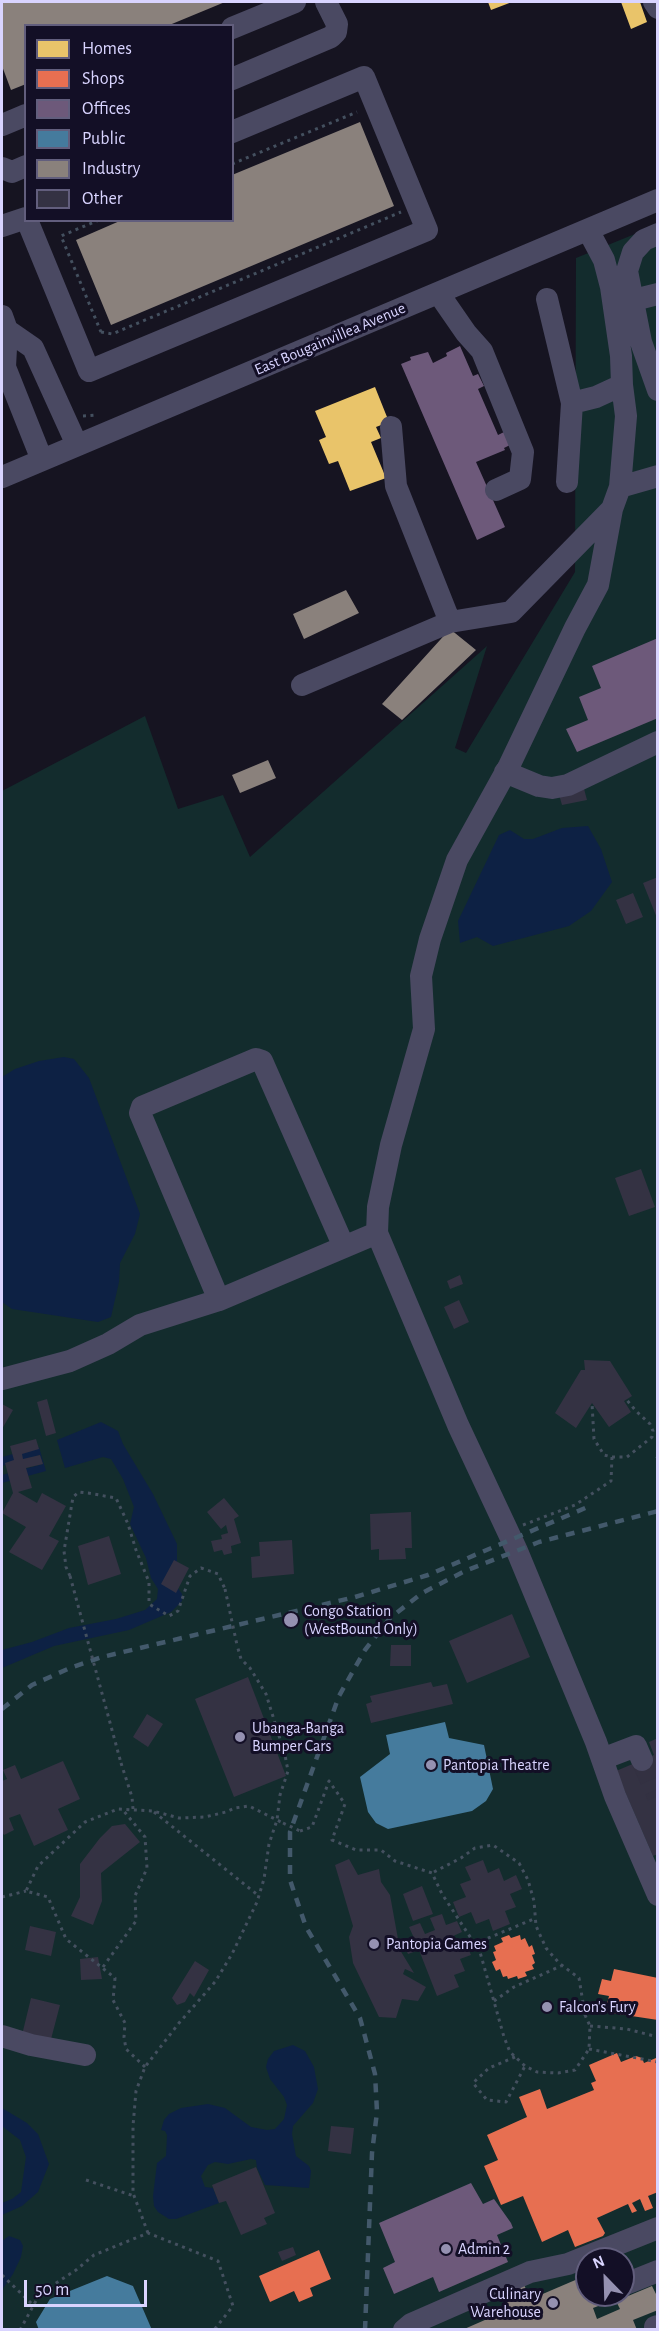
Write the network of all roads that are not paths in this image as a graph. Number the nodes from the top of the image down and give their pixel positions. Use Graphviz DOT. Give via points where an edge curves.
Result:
graph roads {
  1 [pos="295,2"];
  2 [pos="327,2"];
  3 [pos="655,2"];
  4 [pos="657,8"];
  5 [pos="234,27"];
  6 [pos="234,78"];
  7 [pos="24,116"];
  8 [pos="2,125"];
  9 [pos="234,131"];
  10 [pos="24,167"];
  11 [pos="2,168"];
  12 [pos="657,200"];
  13 [pos="24,220"];
  14 [pos="27,222"];
  15 [pos="2,226"];
  16 [pos="588,230"];
  17 [pos="657,234"];
  18 [pos="439,294"];
  19 [pos="657,294"];
  20 [pos="547,299"];
  21 [pos="634,300"];
  22 [pos="4,323"];
  23 [pos="622,386"];
  24 [pos="657,390"];
  25 [pos="572,403"];
  26 [pos="391,427"];
  27 [pos="77,445"];
  28 [pos="42,460"];
  29 [pos="657,476"];
  30 [pos="2,477"];
  31 [pos="567,482"];
  32 [pos="620,487"];
  33 [pos="496,490"];
  34 [pos="612,509"];
  35 [pos="450,622"];
  36 [pos="302,685"];
  37 [pos="657,742"];
  38 [pos="506,772"];
  39 [pos="377,1233"];
  40 [pos="344,1247"];
  41 [pos="219,1300"];
  42 [pos="2,1379"];
  43 [pos="602,1759"];
  44 [pos="642,1760"];
  45 [pos="657,1895"];
  46 [pos="2,2036"];
  47 [pos="85,2055"];
  48 [pos="657,2228"];
  49 [pos="657,2271"];
  50 [pos="635,2280"];
  51 [pos="404,2330"];
  1 -- 5 [label="street"];
  2 -- 6 [label="street" via="338,24 331,37"];
  3 -- 4 [label="street"];
  7 -- 8 [label="street"];
  9 -- 14 [label="street" via="364,77 428,230 89,371"];
  10 -- 11 [label="street" via="12,172"];
  12 -- 16 [label="street, East Bougainvillea Avenue"];
  13 -- 15 [label="street"];
  16 -- 18 [label="street, East Bougainvillea Avenue"];
  16 -- 23 [label="street" via="604,260 611,287"];
  17 -- 21 [label="street" via="633,252 627,271"];
  18 -- 27 [label="street, East Bougainvillea Avenue"];
  18 -- 33 [label="street" via="482,351 523,452 520,479"];
  19 -- 21 [label="street"];
  20 -- 25 [label="street"];
  21 -- 24 [label="street" via="641,342"];
  22 -- 27 [label="street" via="33,348"];
  22 -- 28 [label="street" via="5,367"];
  23 -- 25 [label="street"];
  23 -- 32 [label="street" via="626,416"];
  25 -- 31 [label="street"];
  26 -- 35 [label="street" via="396,486"];
  27 -- 28 [label="street, East Bougainvillea Avenue"];
  28 -- 30 [label="street, East Bougainvillea Avenue"];
  29 -- 32 [label="street"];
  32 -- 34 [label="street"];
  34 -- 35 [label="street" via="511,612"];
  34 -- 38 [label="street" via="598,585"];
  35 -- 36 [label="street"];
  37 -- 38 [label="street" via="568,785 539,786"];
  38 -- 39 [label="street" via="457,860 430,939 421,976 424,1029 391,1145 378,1207"];
  39 -- 40 [label="street"];
  39 -- 43 [label="street"];
  40 -- 41 [label="street"];
  40 -- 41 [label="street" via="262,1061 256,1059 151,1103 142,1107 140,1113"];
  41 -- 42 [label="street" via="140,1325 70,1361"];
  43 -- 44 [label="street" via="636,1746"];
  43 -- 45 [label="street"];
  46 -- 47 [label="street"];
  48 -- 51 [label="street" via="568,2264 530,2272"];
  49 -- 50 [label="street"];
}
